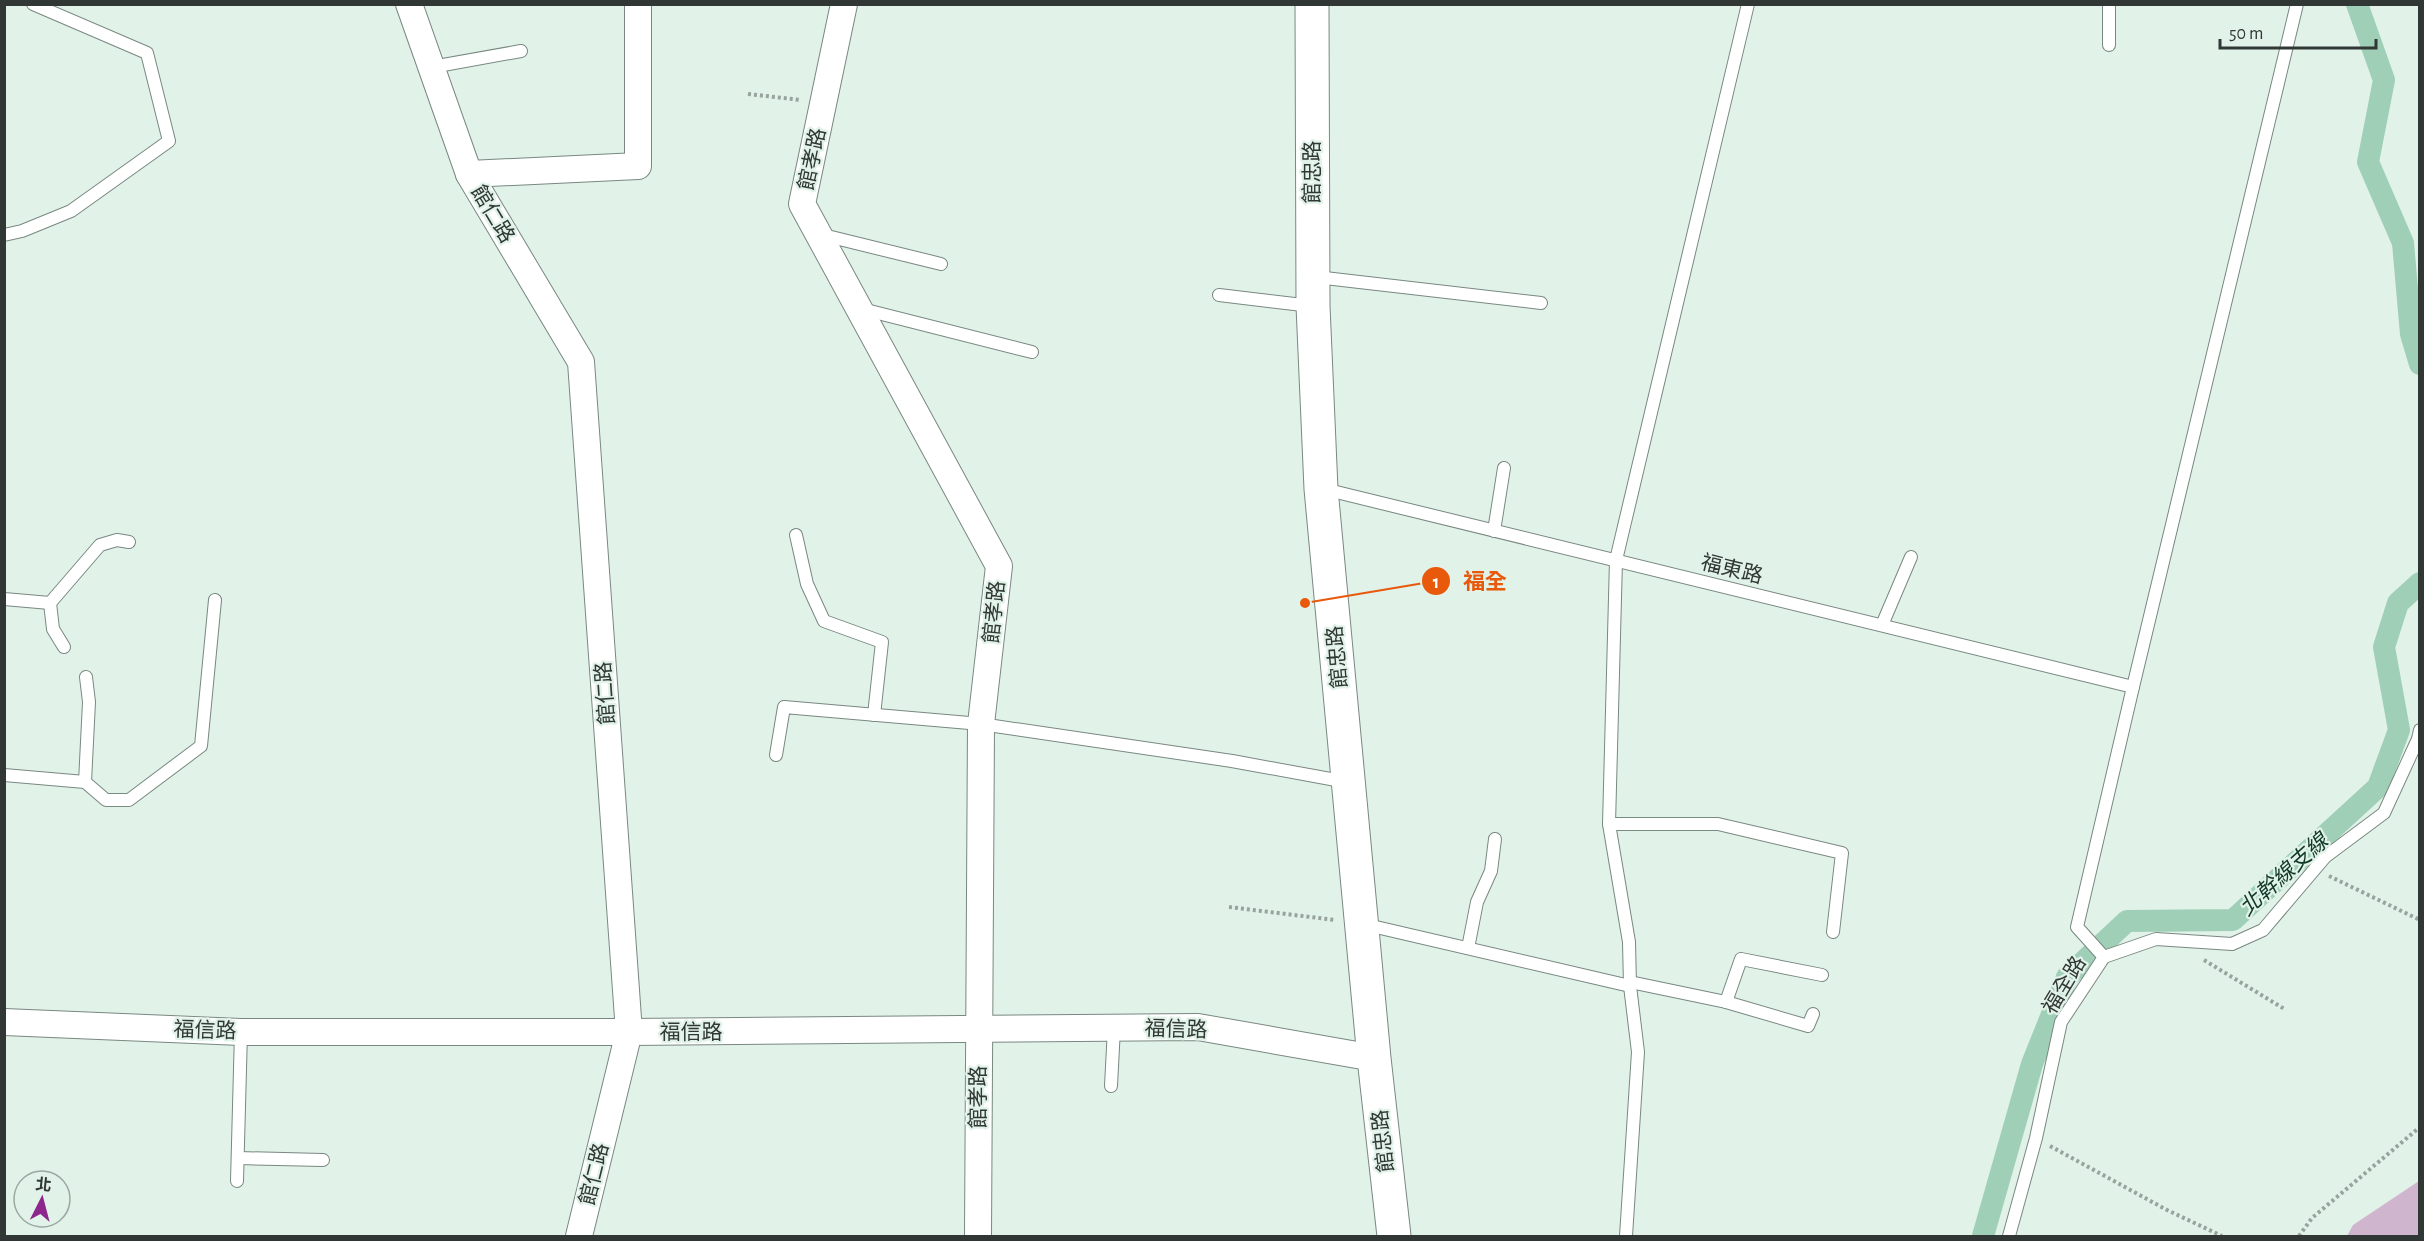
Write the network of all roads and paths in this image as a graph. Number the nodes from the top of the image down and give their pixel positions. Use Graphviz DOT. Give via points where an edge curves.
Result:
graph roads {
  1 [pos="33,4"];
  2 [pos="410,4"];
  3 [pos="638,4"];
  4 [pos="844,4"];
  5 [pos="1312,4"];
  6 [pos="1748,4"];
  7 [pos="2109,4"];
  8 [pos="2297,4"];
  9 [pos="2109,45"];
  10 [pos="521,51"];
  11 [pos="432,68"];
  12 [pos="748,94"];
  13 [pos="824,102"];
  14 [pos="469,174"];
  15 [pos="4,234"];
  16 [pos="819,234"];
  17 [pos="940,264"];
  18 [pos="1313,291"];
  19 [pos="1219,295"];
  20 [pos="1541,303"];
  21 [pos="859,309"];
  22 [pos="1032,352"];
  23 [pos="1504,468"];
  24 [pos="1321,489"];
  25 [pos="1494,531"];
  26 [pos="796,535"];
  27 [pos="129,542"];
  28 [pos="1911,557"];
  29 [pos="1616,560"];
  30 [pos="4,599"];
  31 [pos="215,600"];
  32 [pos="50,603"];
  33 [pos="1882,625"];
  34 [pos="64,647"];
  35 [pos="86,677"];
  36 [pos="2133,687"];
  37 [pos="874,715"];
  38 [pos="981,724"];
  39 [pos="2420,730"];
  40 [pos="776,755"];
  41 [pos="4,775"];
  42 [pos="86,782"];
  43 [pos="1348,782"];
  44 [pos="1609,824"];
  45 [pos="1495,838"];
  46 [pos="2314,870"];
  47 [pos="1229,907"];
  48 [pos="2420,920"];
  49 [pos="1361,924"];
  50 [pos="1833,932"];
  51 [pos="2173,940"];
  52 [pos="1468,948"];
  53 [pos="2104,957"];
  54 [pos="1822,975"];
  55 [pos="1630,984"];
  56 [pos="1726,1002"];
  57 [pos="2286,1010"];
  58 [pos="1813,1014"];
  59 [pos="4,1022"];
  60 [pos="1114,1028"];
  61 [pos="978,1030"];
  62 [pos="241,1032"];
  63 [pos="629,1032"];
  64 [pos="1374,1058"];
  65 [pos="1111,1086"];
  66 [pos="2420,1127"];
  67 [pos="2036,1138"];
  68 [pos="238,1158"];
  69 [pos="323,1160"];
  70 [pos="237,1180"];
  71 [pos="579,1236"];
  72 [pos="978,1236"];
  73 [pos="1394,1236"];
  74 [pos="1626,1236"];
  75 [pos="2009,1236"];
  76 [pos="2222,1236"];
  77 [pos="2299,1236"];
  1 -- 15 [label="lane" via="147,53 169,141 71,211 22,231"];
  2 -- 11 [label="street, 館仁路"];
  3 -- 14 [label="street, 館仁路" via="638,166"];
  4 -- 13 [label="street, 館孝路"];
  5 -- 18 [label="main road, 館忠路"];
  6 -- 29 [label="lane"];
  7 -- 9 [label="lane"];
  8 -- 36 [label="lane"];
  10 -- 11 [label="lane"];
  11 -- 14 [label="street, 館仁路"];
  12 -- 13 [label="path"];
  13 -- 16 [label="street, 館孝路" via="802,204"];
  14 -- 63 [label="street, 館仁路" via="581,362"];
  16 -- 17 [label="lane"];
  16 -- 21 [label="street, 館孝路"];
  18 -- 19 [label="lane"];
  18 -- 20 [label="lane"];
  18 -- 24 [label="main road, 館忠路"];
  21 -- 22 [label="lane"];
  21 -- 38 [label="street, 館孝路" via="999,566"];
  23 -- 25 [label="lane"];
  24 -- 25 [label="lane, 福東路"];
  24 -- 43 [label="main road, 館忠路"];
  25 -- 29 [label="lane, 福東路"];
  26 -- 37 [label="lane" via="807,584 824,621 882,642"];
  27 -- 32 [label="lane" via="117,540 100,545"];
  28 -- 33 [label="lane"];
  29 -- 33 [label="lane, 福東路"];
  29 -- 44 [label="lane"];
  30 -- 32 [label="lane"];
  31 -- 42 [label="lane" via="201,746 129,800 106,800"];
  32 -- 34 [label="lane" via="53,629"];
  33 -- 36 [label="lane, 福東路"];
  35 -- 42 [label="lane"];
  36 -- 53 [label="lane" via="2077,927"];
  37 -- 38 [label="lane"];
  37 -- 40 [label="lane" via="784,707"];
  38 -- 43 [label="lane"];
  38 -- 61 [label="street, 館孝路"];
  39 -- 46 [label="lane, 福全路" via="2384,813 2325,857"];
  41 -- 42 [label="lane"];
  43 -- 49 [label="main road, 館忠路"];
  44 -- 50 [label="lane" via="1718,824 1842,853"];
  44 -- 55 [label="lane" via="1629,942"];
  45 -- 52 [label="lane" via="1491,871 1477,902"];
  46 -- 48 [label="path"];
  46 -- 51 [label="lane, 福全路" via="2263,930 2232,944"];
  47 -- 49 [label="path"];
  49 -- 52 [label="lane"];
  49 -- 64 [label="main road, 館忠路"];
  51 -- 53 [label="lane, 福全路" via="2156,939"];
  51 -- 57 [label="path"];
  52 -- 55 [label="lane"];
  53 -- 67 [label="lane, 福全路" via="2061,1022"];
  54 -- 56 [label="lane" via="1742,959"];
  55 -- 56 [label="lane"];
  55 -- 74 [label="lane" via="1638,1052"];
  56 -- 58 [label="lane" via="1808,1026"];
  59 -- 62 [label="street, 福信路"];
  60 -- 61 [label="street, 福信路"];
  60 -- 64 [label="street, 福信路" via="1198,1027"];
  60 -- 65 [label="lane"];
  61 -- 63 [label="street, 福信路"];
  61 -- 72 [label="street, 館孝路"];
  62 -- 63 [label="street, 福信路"];
  62 -- 68 [label="lane"];
  63 -- 71 [label="street, 館仁路"];
  64 -- 73 [label="main road, 館忠路"];
  66 -- 77 [label="path" via="2312,1218"];
  67 -- 75 [label="lane, 福全路"];
  67 -- 76 [label="path"];
  68 -- 69 [label="lane"];
  68 -- 70 [label="lane"];
}
